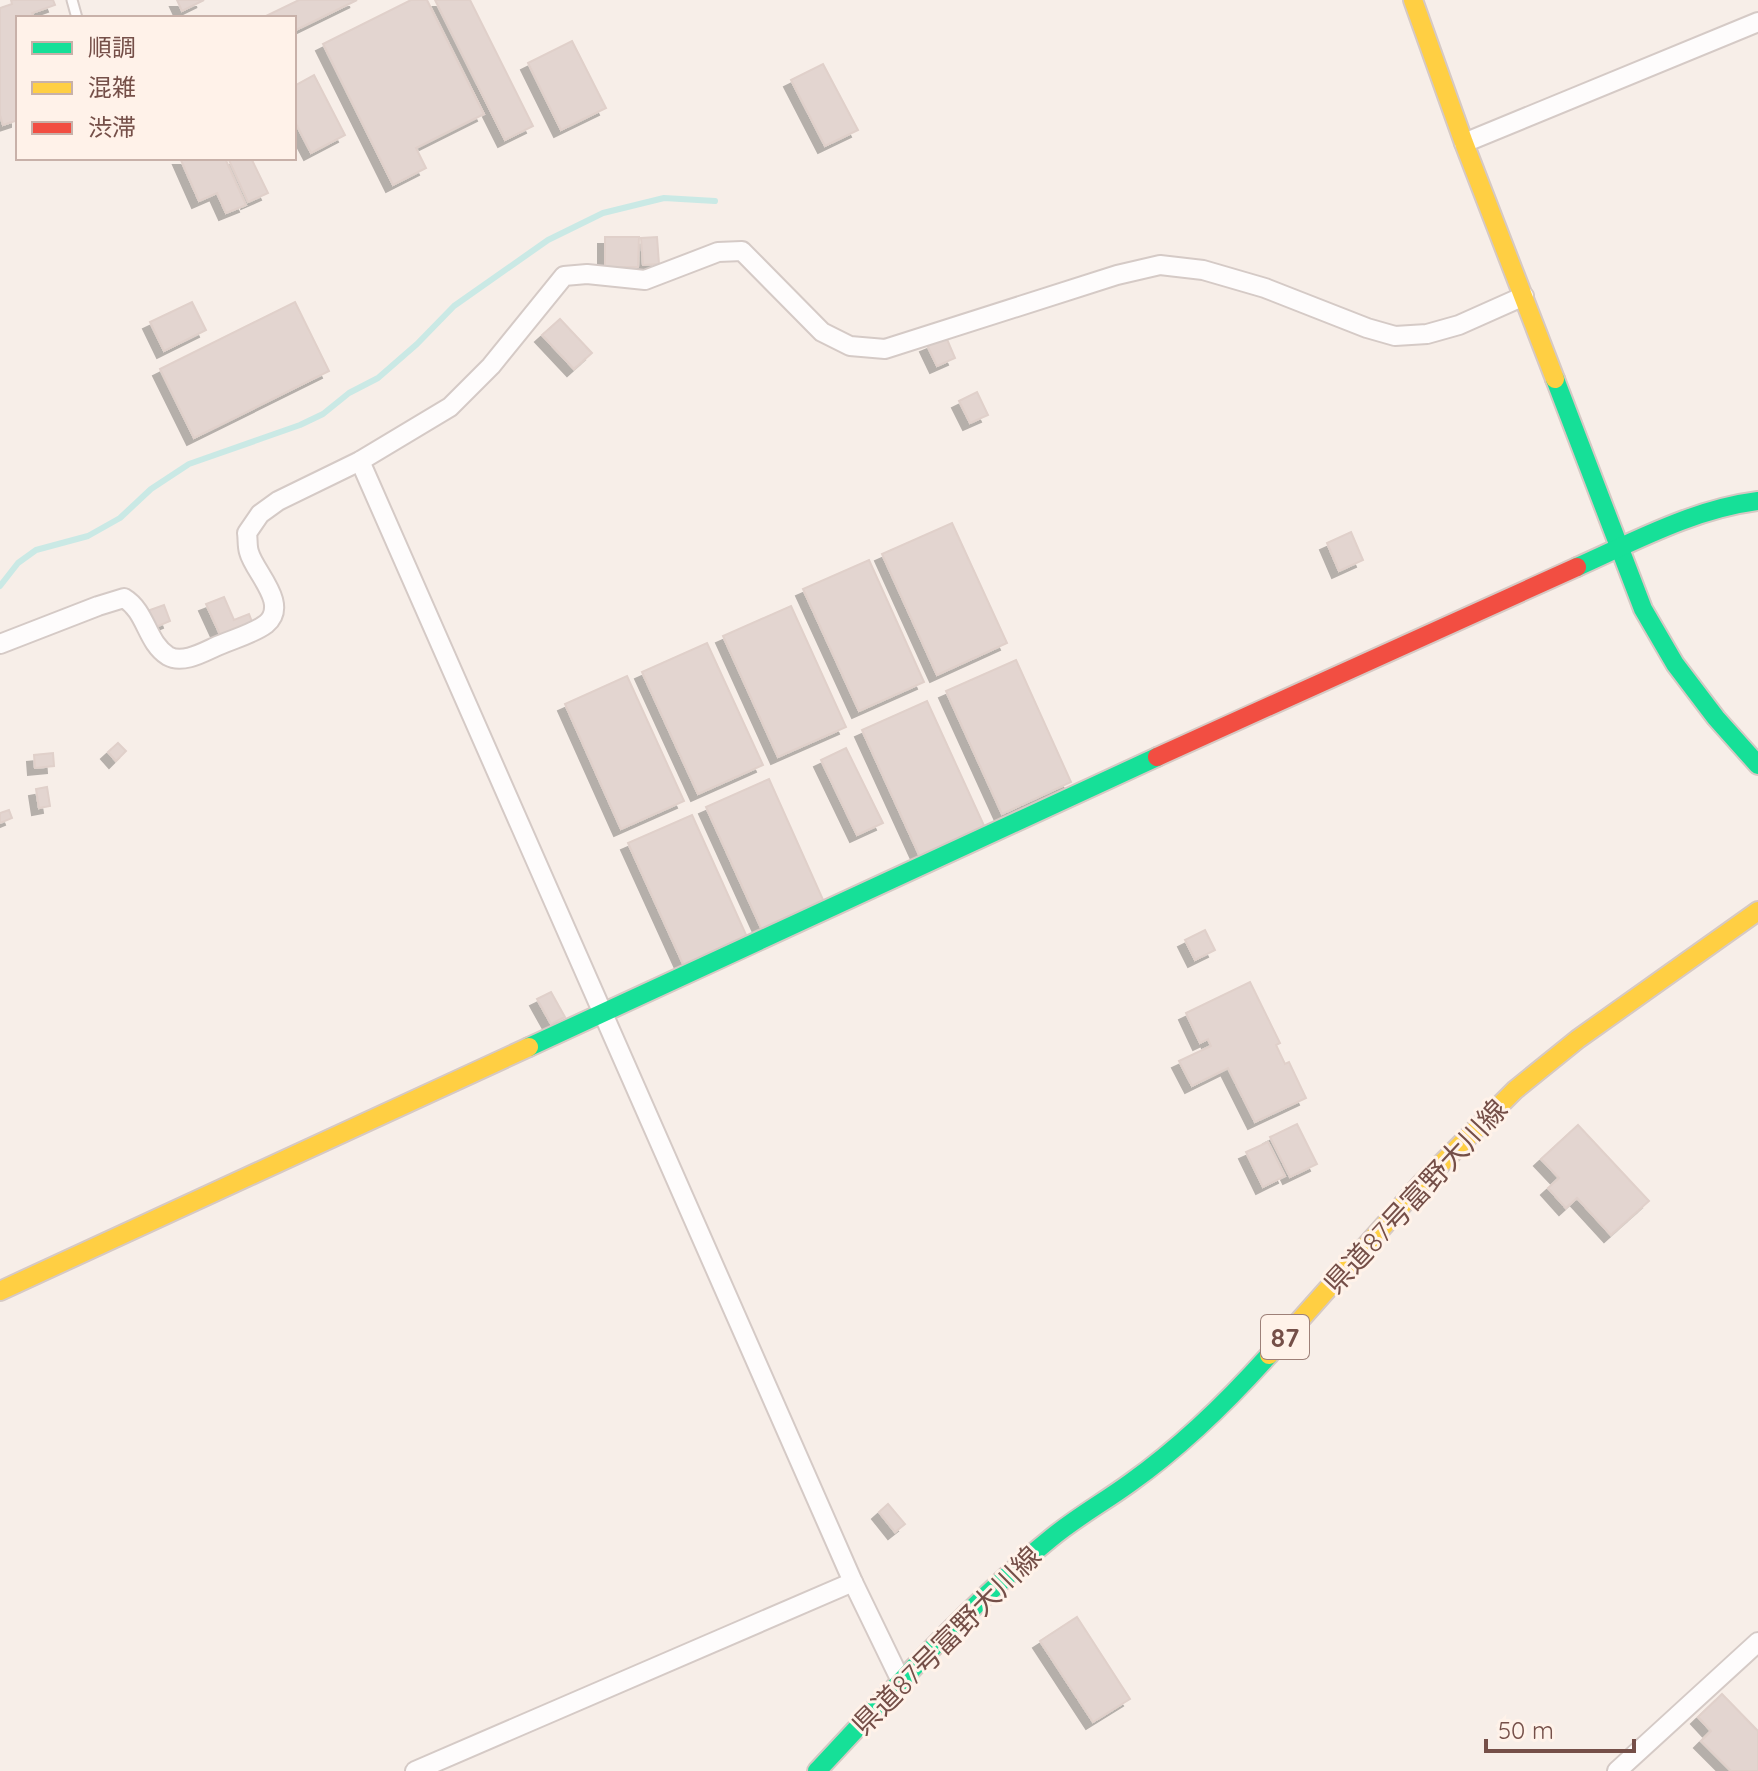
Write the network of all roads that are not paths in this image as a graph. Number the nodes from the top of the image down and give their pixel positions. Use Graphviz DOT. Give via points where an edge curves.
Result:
graph roads {
  1 [pos="1413,0"];
  2 [pos="1758,22"];
  3 [pos="1464,143"];
  4 [pos="1524,296"];
  5 [pos="360,461"];
  6 [pos="1758,501"];
  7 [pos="1618,549"];
  8 [pos="0,644"];
  9 [pos="1758,765"];
  10 [pos="1758,911"];
  11 [pos="602,1013"];
  12 [pos="0,1291"];
  13 [pos="853,1582"];
  14 [pos="1758,1642"];
  15 [pos="901,1681"];
  16 [pos="415,1771"];
  17 [pos="817,1771"];
  18 [pos="1617,1771"];
  1 -- 3 [label="street"];
  2 -- 3 [label="street"];
  3 -- 4 [label="street"];
  4 -- 5 [label="street" via="1448,328 1395,336 1265,288 1203,270 1160,265 885,349 850,346 822,332 742,251 718,252 645,280 564,276 491,366 450,407"];
  4 -- 7 [label="street"];
  5 -- 8 [label="street" via="278,501 247,533 249,554 271,592 274,610 267,623 182,659 168,656 149,635 137,606 124,598"];
  5 -- 11 [label="street"];
  6 -- 7 [label="street" via="1672,524"];
  7 -- 9 [label="street" via="1643,609 1675,664"];
  7 -- 11 [label="street"];
  10 -- 15 [label="street, 県道87号富野大川線 / 87" via="1515,1090 1421,1184 1227,1402 1178,1446 995,1585"];
  11 -- 12 [label="street"];
  11 -- 13 [label="street"];
  13 -- 15 [label="street"];
  13 -- 16 [label="street"];
  14 -- 18 [label="street"];
  15 -- 17 [label="street, 県道87号富野大川線 / 87"];
}
